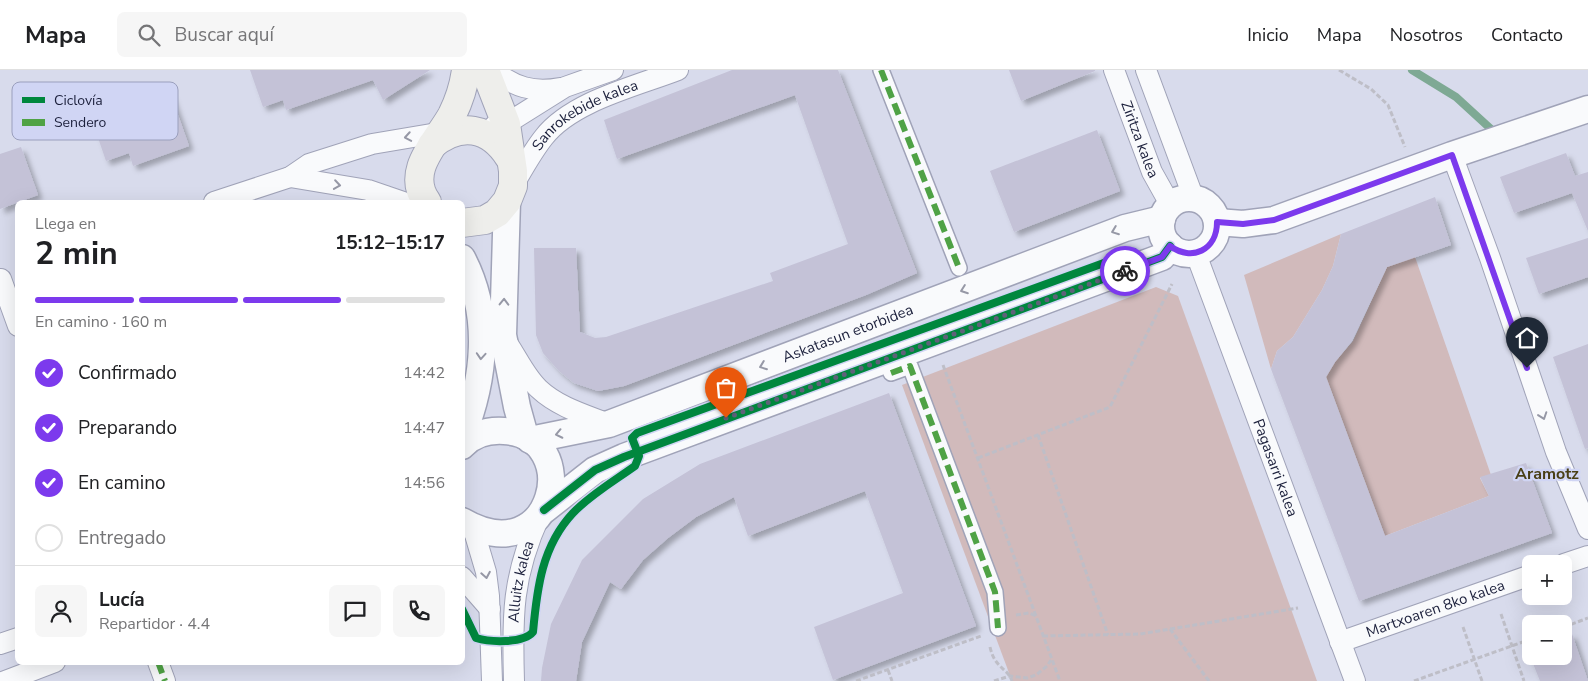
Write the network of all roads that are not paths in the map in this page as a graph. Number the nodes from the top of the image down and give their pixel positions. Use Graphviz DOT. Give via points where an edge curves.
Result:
graph roads {
  1 [pos="466,70"];
  2 [pos="485,70"];
  3 [pos="493,70"];
  4 [pos="613,70"];
  5 [pos="678,70"];
  6 [pos="881,70"];
  7 [pos="1114,70"];
  8 [pos="1146,70"];
  9 [pos="564,87"];
  10 [pos="1588,109"];
  11 [pos="506,124"];
  12 [pos="450,135"];
  13 [pos="509,157"];
  14 [pos="1440,159"];
  15 [pos="290,177"];
  16 [pos="510,194"];
  17 [pos="220,200"];
  18 [pos="398,200"];
  19 [pos="426,200"];
  20 [pos="1176,208"];
  21 [pos="1217,222"];
  22 [pos="465,223"];
  23 [pos="1170,246"];
  24 [pos="1196,254"];
  25 [pos="465,264"];
  26 [pos="959,268"];
  27 [pos="6,277"];
  28 [pos="15,314"];
  29 [pos="503,335"];
  30 [pos="891,373"];
  31 [pos="609,424"];
  32 [pos="465,427"];
  33 [pos="528,438"];
  34 [pos="465,444"];
  35 [pos="542,513"];
  36 [pos="468,524"];
  37 [pos="1588,529"];
  38 [pos="1588,556"];
  39 [pos="1572,561"];
  40 [pos="1522,579"];
  41 [pos="465,580"];
  42 [pos="490,609"];
  43 [pos="998,628"];
  44 [pos="15,639"];
  45 [pos="1340,642"];
  46 [pos="0,644"];
  47 [pos="47,665"];
  48 [pos="159,665"];
  49 [pos="5,681"];
  50 [pos="165,681"];
  51 [pos="492,681"];
  52 [pos="514,681"];
  53 [pos="1354,681"];
  1 -- 12 [label="main road"];
  2 -- 11 [label="main road"];
  3 -- 9 [label="street" via="516,86 532,90"];
  4 -- 9 [label="street, Sanrokebide kalea"];
  5 -- 16 [label="street, Sanrokebide kalea" via="577,110 556,124 545,136"];
  6 -- 26 [label="street"];
  7 -- 20 [label="street, Ziritza kalea" via="1152,172"];
  8 -- 20 [label="street, Ziritza kalea"];
  9 -- 11 [label="street, Sanrokebide kalea"];
  10 -- 14 [label="street"];
  11 -- 12 [label="street"];
  11 -- 13 [label="main road"];
  12 -- 13 [label="main road" via="493,138"];
  12 -- 15 [label="street, one-way" via="372,144 308,164"];
  12 -- 19 [label="main road" via="424,157 420,186"];
  13 -- 16 [label="main road" via="513,171"];
  14 -- 21 [label="street" via="1274,220 1243,224"];
  14 -- 37 [label="street, one-way" via="1490,258 1553,445"];
  15 -- 17 [label="street"];
  15 -- 18 [label="street, one-way" via="368,190"];
  16 -- 22 [label="main road" via="497,213 484,220"];
  29 -- 16 [label="street, one-way"];
  20 -- 21 [label="street" via="1207,205"];
  20 -- 23 [label="street" via="1162,234"];
  20 -- 31 [label="street, Askatasun etorbidea, one-way"];
  21 -- 24 [label="street" via="1214,238"];
  23 -- 24 [label="street" via="1182,253"];
  23 -- 35 [label="street" via="1162,257 624,457 595,470"];
  24 -- 45 [label="street, Pagasarri kalea"];
  25 -- 32 [label="street, one-way" via="482,311 482,356 475,396"];
  27 -- 28 [label="street"];
  29 -- 31 [label="street" via="540,390 565,407"];
  29 -- 33 [label="street" via="516,407"];
  30 -- 43 [label="street" via="910,366 995,592"];
  31 -- 33 [label="street, Askatasun etorbidea, one-way"];
  33 -- 34 [label="street" via="510,431 495,430 480,433"];
  33 -- 35 [label="street" via="542,451 552,480 550,496"];
  35 -- 36 [label="street" via="528,526 514,532 484,532"];
  35 -- 52 [label="street, Alluitz kalea" via="522,560 513,608"];
  36 -- 42 [label="street, Alluitz kalea, one-way" via="486,572"];
  38 -- 39 [label="street"];
  40 -- 45 [label="street, Martxoaren 8ko kalea"];
  41 -- 42 [label="street"];
  42 -- 51 [label="street, Alluitz kalea"];
  44 -- 46 [label="street"];
  45 -- 53 [label="street, Pagasarri kalea"];
  47 -- 49 [label="street"];
  48 -- 50 [label="street"];
}
